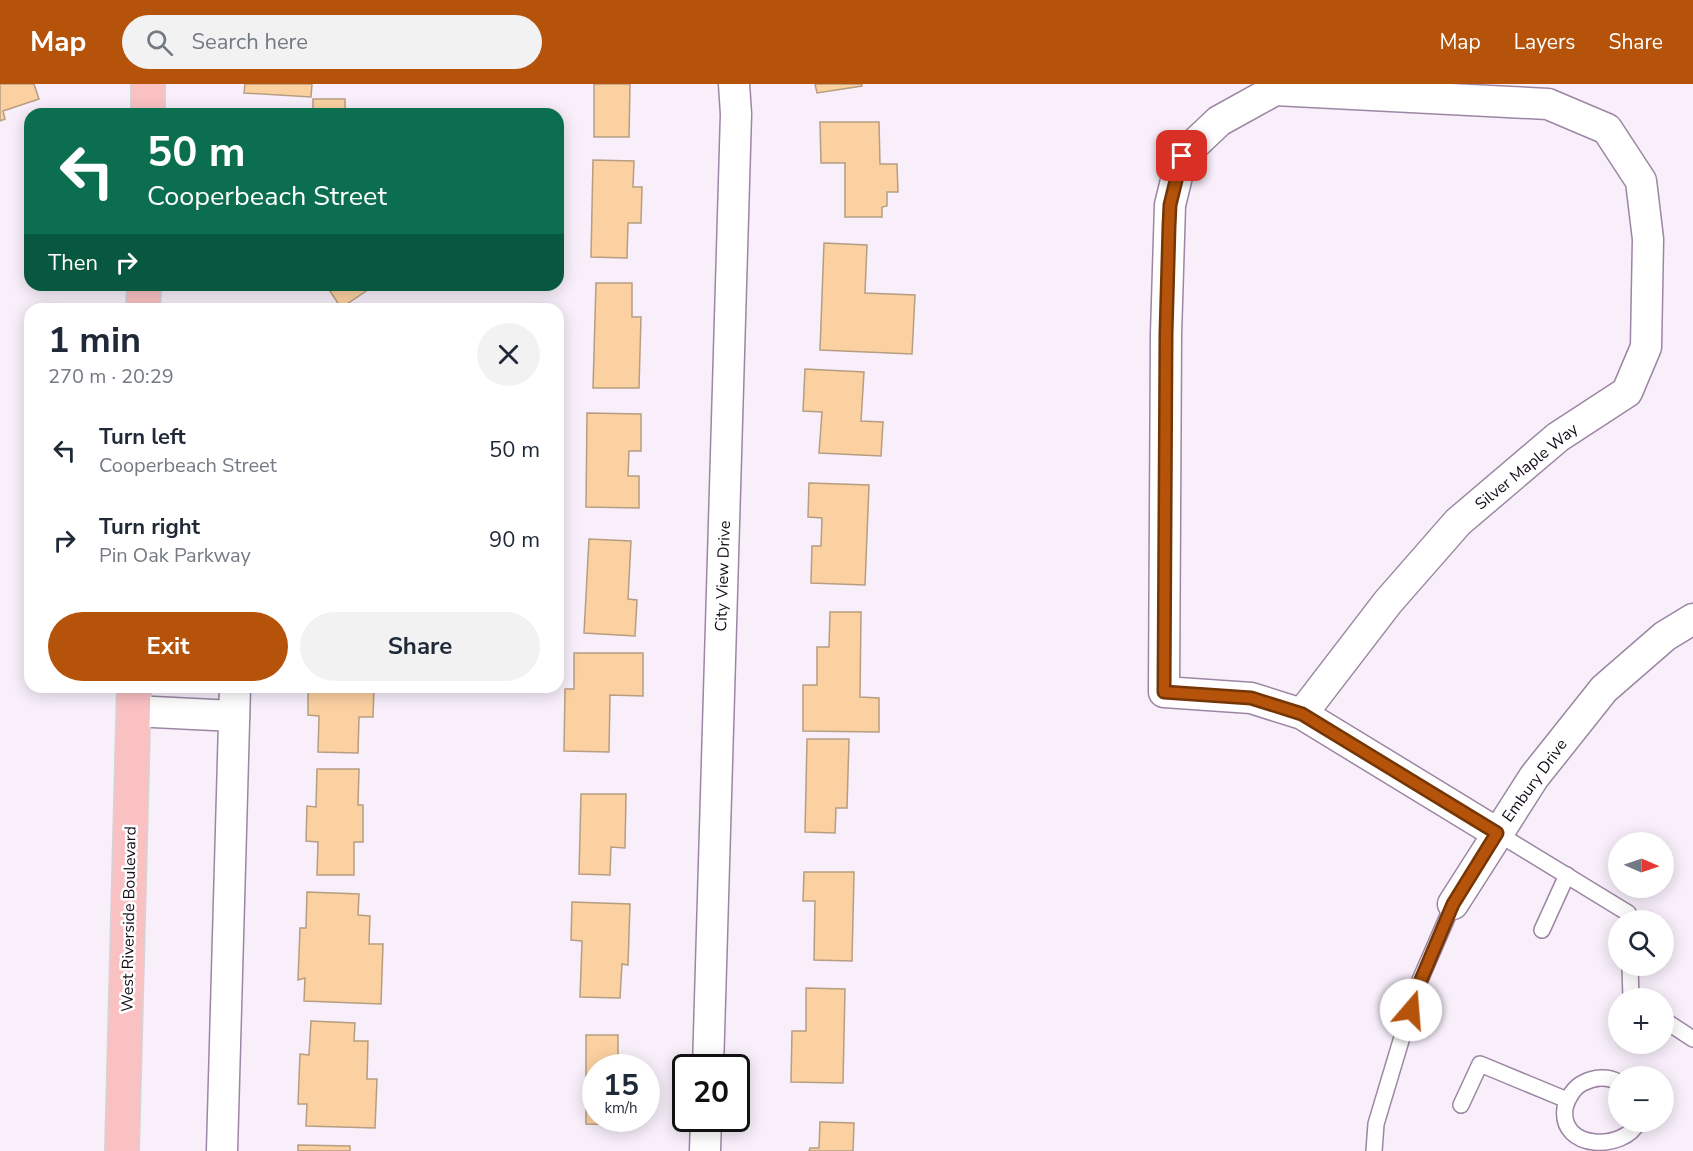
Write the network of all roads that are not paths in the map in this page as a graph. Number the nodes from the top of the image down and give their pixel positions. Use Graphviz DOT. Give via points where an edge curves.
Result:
graph roads {
  1 [pos="148,84"];
  2 [pos="734,84"];
  3 [pos="148,108"];
  4 [pos="1693,619"];
  5 [pos="235,693"];
  6 [pos="134,699"];
  7 [pos="1302,714"];
  8 [pos="234,716"];
  9 [pos="1497,833"];
  10 [pos="1567,875"];
  11 [pos="1453,904"];
  12 [pos="1623,910"];
  13 [pos="1542,930"];
  14 [pos="1674,1027"];
  15 [pos="1693,1040"];
  16 [pos="708,1054"];
  17 [pos="1608,1078"];
  18 [pos="1566,1100"];
  19 [pos="1461,1105"];
  20 [pos="706,1132"];
  21 [pos="1635,1132"];
  22 [pos="122,1151"];
  23 [pos="222,1151"];
  24 [pos="705,1151"];
  25 [pos="1374,1151"];
  1 -- 3 [label="main road"];
  2 -- 16 [label="street, City View Drive"];
  4 -- 9 [label="street, Embury Drive" via="1665,636 1604,689 1534,777"];
  5 -- 8 [label="street"];
  6 -- 8 [label="street"];
  6 -- 22 [label="main road, West Riverside Boulevard"];
  7 -- 7 [label="street, Silver Maple Way" via="1251,698 1164,692 1170,205 1182,156 1219,121 1275,90 1548,104 1607,129 1641,181 1648,239 1646,347 1627,392 1558,437 1458,522 1388,602"];
  7 -- 9 [label="street"];
  8 -- 23 [label="street"];
  9 -- 10 [label="lane"];
  9 -- 11 [label="street, Embury Drive"];
  10 -- 12 [label="lane"];
  10 -- 13 [label="lane"];
  11 -- 25 [label="lane, Embury Drive" via="1418,987 1376,1124"];
  14 -- 15 [label="lane"];
  17 -- 18 [label="lane" via="1593,1078 1580,1084"];
  18 -- 19 [label="lane" via="1480,1064"];
  18 -- 21 [label="lane" via="1564,1119 1570,1136 1587,1150 1613,1151 1626,1144"];
  20 -- 24 [label="street"];
}
